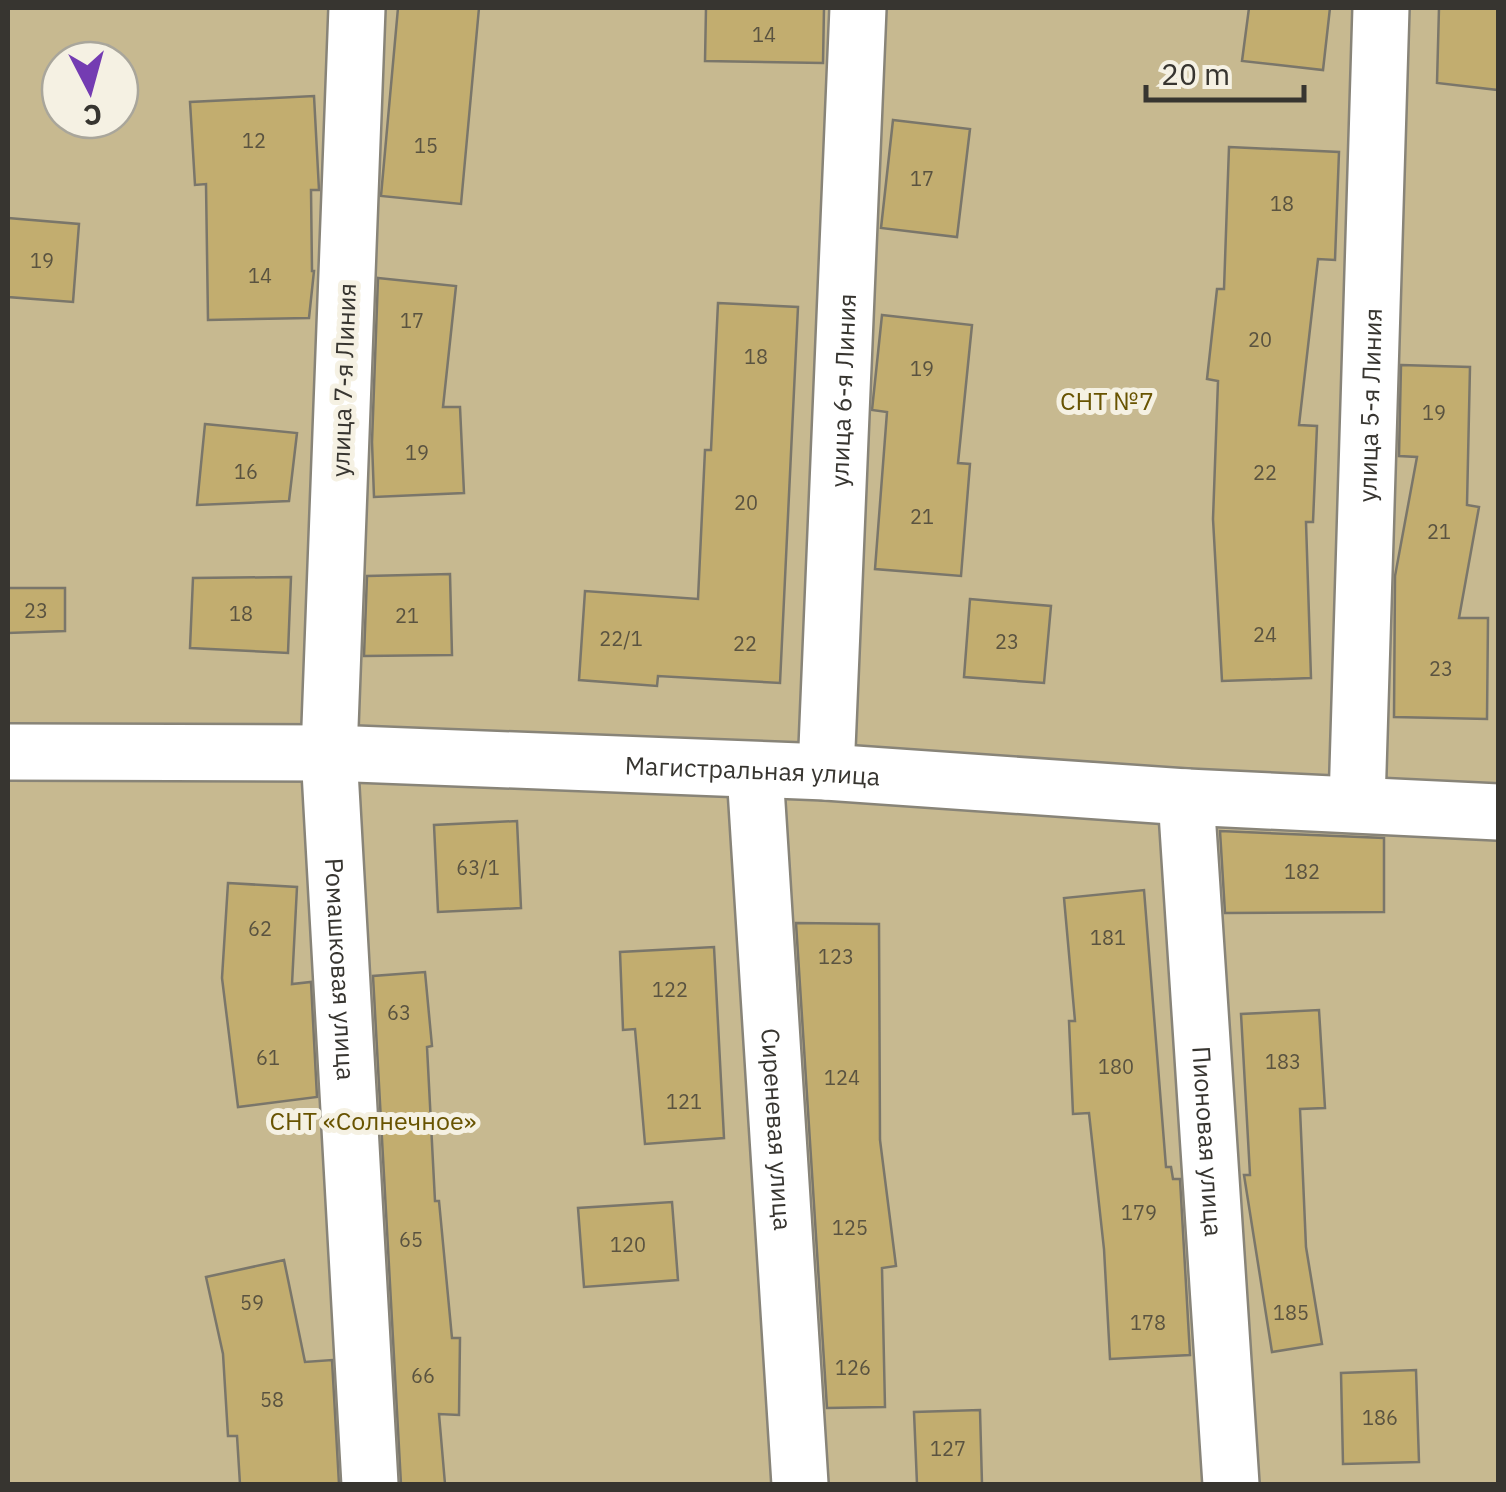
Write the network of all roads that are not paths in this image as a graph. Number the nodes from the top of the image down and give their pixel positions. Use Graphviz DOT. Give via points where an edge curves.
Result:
graph roads {
  1 [pos="357,8"];
  2 [pos="858,8"];
  3 [pos="1382,8"];
  4 [pos="8,752"];
  5 [pos="329,753"];
  6 [pos="755,772"];
  7 [pos="826,772"];
  8 [pos="1186,798"];
  9 [pos="1357,803"];
  10 [pos="1498,812"];
  11 [pos="370,1484"];
  12 [pos="800,1484"];
  13 [pos="1231,1484"];
  1 -- 5 [label="street, улица 7-я Линия"];
  2 -- 7 [label="street, улица 6-я Линия"];
  3 -- 9 [label="street, улица 5-я Линия"];
  4 -- 5 [label="street, Магистральная улица"];
  5 -- 6 [label="street, Магистральная улица"];
  5 -- 11 [label="street, Ромашковая улица"];
  6 -- 7 [label="street, Магистральная улица"];
  6 -- 12 [label="street, Сиреневая улица"];
  7 -- 8 [label="street, Магистральная улица"];
  8 -- 9 [label="street, Магистральная улица"];
  8 -- 13 [label="street, Пионовая улица"];
  9 -- 10 [label="street, Магистральная улица"];
}
